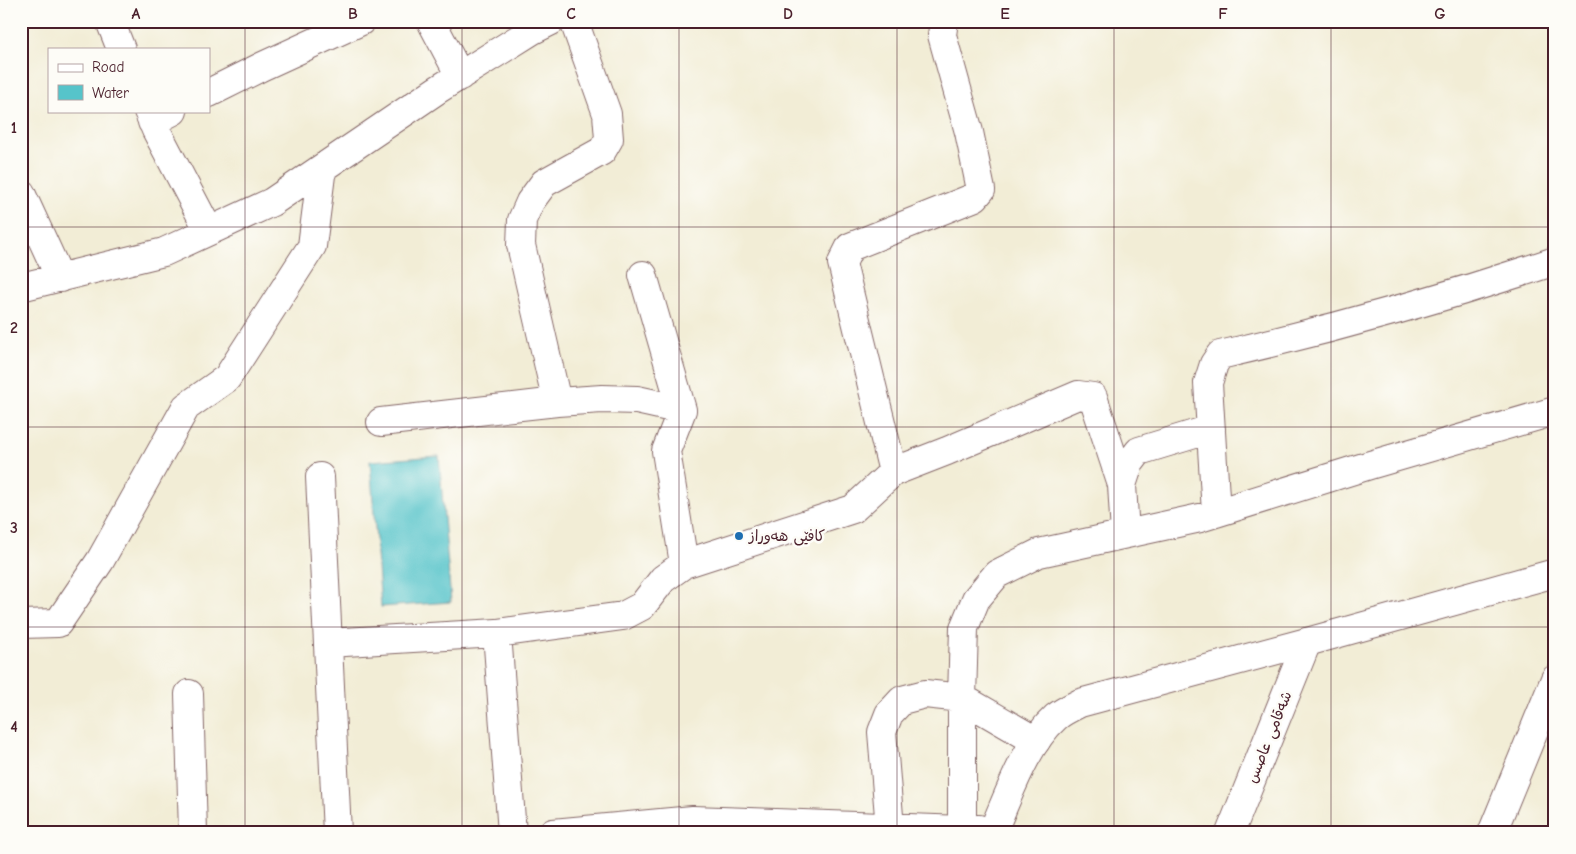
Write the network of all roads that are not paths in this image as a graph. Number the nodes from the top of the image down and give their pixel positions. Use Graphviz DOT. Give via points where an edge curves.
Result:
graph roads {
  1 [pos="110,21"];
  2 [pos="361,21"];
  3 [pos="431,21"];
  4 [pos="551,21"];
  5 [pos="574,21"];
  6 [pos="944,21"];
  7 [pos="122,48"];
  8 [pos="460,76"];
  9 [pos="210,92"];
  10 [pos="158,115"];
  11 [pos="324,167"];
  12 [pos="21,194"];
  13 [pos="209,231"];
  14 [pos="1555,261"];
  15 [pos="643,274"];
  16 [pos="60,278"];
  17 [pos="21,287"];
  18 [pos="557,402"];
  19 [pos="682,410"];
  20 [pos="1555,411"];
  21 [pos="381,422"];
  22 [pos="1211,429"];
  23 [pos="893,472"];
  24 [pos="320,477"];
  25 [pos="1122,485"];
  26 [pos="1216,513"];
  27 [pos="1125,534"];
  28 [pos="684,564"];
  29 [pos="1555,573"];
  30 [pos="21,624"];
  31 [pos="497,633"];
  32 [pos="1307,642"];
  33 [pos="328,643"];
  34 [pos="1555,679"];
  35 [pos="189,694"];
  36 [pos="962,698"];
  37 [pos="1036,741"];
  38 [pos="694,827"];
  39 [pos="890,828"];
  40 [pos="962,830"];
  41 [pos="993,830"];
  42 [pos="193,833"];
  43 [pos="337,833"];
  44 [pos="512,833"];
  45 [pos="553,833"];
  46 [pos="1230,833"];
  47 [pos="1492,833"];
  1 -- 7 [label="street"];
  2 -- 9 [label="street"];
  3 -- 8 [label="street"];
  4 -- 8 [label="street"];
  5 -- 18 [label="street" via="607,114 609,139 602,151 544,183 522,220 520,245"];
  6 -- 23 [label="street" via="942,35 969,132 981,190 975,197 850,247 842,264"];
  8 -- 11 [label="street"];
  10 -- 13 [label="street"];
  11 -- 13 [label="street" via="272,202"];
  11 -- 30 [label="street" via="312,246 228,378 186,407 100,561 58,622"];
  12 -- 16 [label="street"];
  13 -- 16 [label="street" via="164,252"];
  14 -- 22 [label="street" via="1486,284 1286,340 1220,355 1208,383"];
  15 -- 19 [label="street"];
  16 -- 17 [label="street"];
  18 -- 19 [label="street" via="602,398 638,400"];
  18 -- 21 [label="street"];
  19 -- 28 [label="street" via="666,451"];
  20 -- 26 [label="street"];
  22 -- 25 [label="street" via="1139,451 1129,464"];
  22 -- 26 [label="street"];
  23 -- 25 [label="street" via="1078,395 1093,397"];
  23 -- 28 [label="street" via="853,510"];
  24 -- 33 [label="street"];
  25 -- 27 [label="street"];
  26 -- 27 [label="street"];
  27 -- 36 [label="street" via="1040,553 997,574 976,599 964,628"];
  28 -- 31 [label="street" via="663,579 642,606 624,616"];
  29 -- 32 [label="street"];
  31 -- 33 [label="street"];
  31 -- 44 [label="street"];
  32 -- 37 [label="street" via="1080,703 1056,717"];
  32 -- 46 [label="street, شه‌قامی عاصس"];
  33 -- 43 [label="street"];
  34 -- 47 [label="street"];
  35 -- 42 [label="street"];
  36 -- 37 [label="street"];
  36 -- 39 [label="street" via="924,694 902,700 888,714 882,732"];
  36 -- 40 [label="street"];
  37 -- 41 [label="street"];
  38 -- 39 [label="street"];
  38 -- 45 [label="street"];
  39 -- 40 [label="street"];
  40 -- 41 [label="street"];
}
